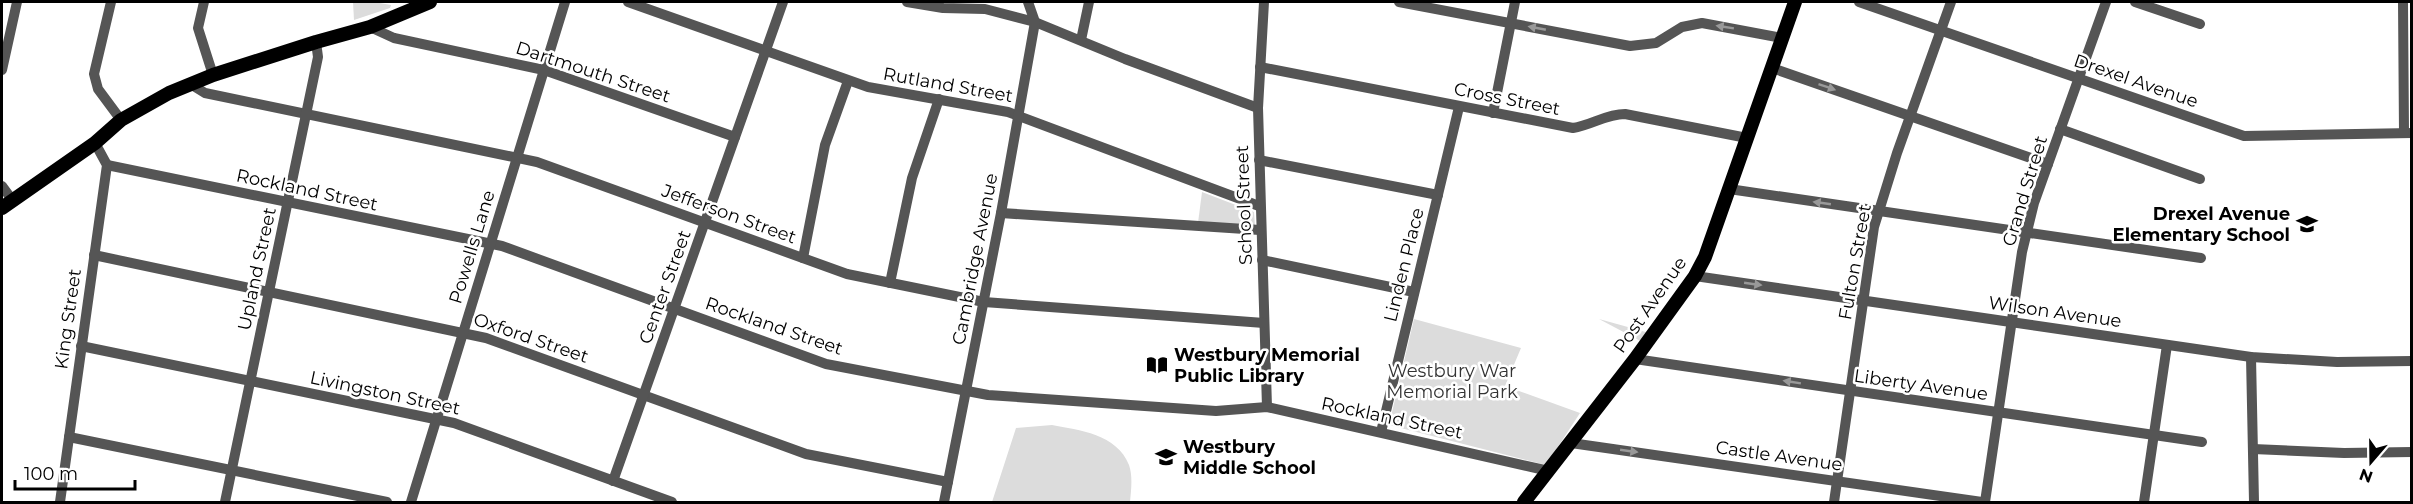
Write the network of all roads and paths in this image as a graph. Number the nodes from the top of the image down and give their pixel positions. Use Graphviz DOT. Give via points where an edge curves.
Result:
graph roads {
  1 [pos="17,2"];
  2 [pos="111,2"];
  3 [pos="204,2"];
  4 [pos="430,2"];
  5 [pos="565,2"];
  6 [pos="628,2"];
  7 [pos="783,2"];
  8 [pos="907,2"];
  9 [pos="1029,2"];
  10 [pos="1089,2"];
  11 [pos="1264,2"];
  12 [pos="1399,2"];
  13 [pos="1515,2"];
  14 [pos="1795,2"];
  15 [pos="1859,2"];
  16 [pos="1951,2"];
  17 [pos="2106,2"];
  18 [pos="2135,2"];
  19 [pos="2403,2"];
  20 [pos="1035,22"];
  21 [pos="1511,23"];
  22 [pos="2200,24"];
  23 [pos="370,27"];
  24 [pos="1941,30"];
  25 [pos="1782,38"];
  26 [pos="1080,40"];
  27 [pos="316,42"];
  28 [pos="766,51"];
  29 [pos="1260,67"];
  30 [pos="1772,68"];
  31 [pos="2,70"];
  32 [pos="544,70"];
  33 [pos="213,75"];
  34 [pos="2078,79"];
  35 [pos="848,81"];
  36 [pos="192,85"];
  37 [pos="939,99"];
  38 [pos="1459,106"];
  39 [pos="1258,108"];
  40 [pos="1493,113"];
  41 [pos="306,114"];
  42 [pos="1018,115"];
  43 [pos="1910,116"];
  44 [pos="121,120"];
  45 [pos="2060,129"];
  46 [pos="2408,133"];
  47 [pos="735,137"];
  48 [pos="1747,138"];
  49 [pos="95,142"];
  50 [pos="517,158"];
  51 [pos="1259,160"];
  52 [pos="2048,164"];
  53 [pos="107,165"];
  54 [pos="2200,179"];
  55 [pos="2,186"];
  56 [pos="1729,189"];
  57 [pos="1438,195"];
  58 [pos="288,202"];
  59 [pos="7,204"];
  60 [pos="1259,206"];
  61 [pos="1879,211"];
  62 [pos="1002,213"];
  63 [pos="705,223"];
  64 [pos="1260,230"];
  65 [pos="2027,232"];
  66 [pos="489,245"];
  67 [pos="94,255"];
  68 [pos="803,258"];
  69 [pos="2200,258"];
  70 [pos="1262,260"];
  71 [pos="1695,276"];
  72 [pos="890,283"];
  73 [pos="270,291"];
  74 [pos="1414,292"];
  75 [pos="1863,301"];
  76 [pos="984,302"];
  77 [pos="674,309"];
  78 [pos="2012,322"];
  79 [pos="1264,323"];
  80 [pos="463,332"];
  81 [pos="2166,345"];
  82 [pos="81,346"];
  83 [pos="2251,357"];
  84 [pos="1635,359"];
  85 [pos="2412,361"];
  86 [pos="251,381"];
  87 [pos="966,391"];
  88 [pos="1850,391"];
  89 [pos="644,395"];
  90 [pos="1267,407"];
  91 [pos="1998,413"];
  92 [pos="435,420"];
  93 [pos="1381,432"];
  94 [pos="2153,435"];
  95 [pos="69,437"];
  96 [pos="1571,442"];
  97 [pos="2202,442"];
  98 [pos="2253,449"];
  99 [pos="2412,452"];
  100 [pos="232,471"];
  101 [pos="1549,471"];
  102 [pos="613,481"];
  103 [pos="1837,481"];
  104 [pos="948,482"];
  105 [pos="60,502"];
  106 [pos="225,502"];
  107 [pos="387,502"];
  108 [pos="411,502"];
  109 [pos="672,502"];
  110 [pos="944,502"];
  111 [pos="1524,502"];
  112 [pos="1834,502"];
  113 [pos="1984,502"];
  114 [pos="2144,502"];
  115 [pos="2254,502"];
  1 -- 31 [label="street"];
  2 -- 44 [label="street" via="94,74 98,89"];
  3 -- 33 [label="street" via="198,28"];
  4 -- 23 [label="main road"];
  5 -- 32 [label="street, Powells Lane"];
  6 -- 28 [label="street, Rutland Street"];
  7 -- 28 [label="street, Center Street"];
  8 -- 20 [label="street" via="986,9"];
  9 -- 20 [label="street"];
  10 -- 26 [label="street"];
  11 -- 29 [label="street, School Street"];
  12 -- 21 [label="street"];
  13 -- 21 [label="street"];
  14 -- 25 [label="main road, Post Avenue"];
  15 -- 24 [label="street, Drexel Avenue"];
  16 -- 24 [label="street, Fulton Street"];
  17 -- 34 [label="street, Grand Street"];
  18 -- 22 [label="street"];
  19 -- 46 [label="street"];
  20 -- 26 [label="street"];
  20 -- 42 [label="street, Cambridge Avenue"];
  25 -- 21 [label="street, one-way" via="1702,23 1682,27 1656,43 1630,46"];
  21 -- 40 [label="street"];
  23 -- 27 [label="main road"];
  23 -- 32 [label="street, Dartmouth Street" via="394,38"];
  24 -- 34 [label="street, Drexel Avenue"];
  24 -- 43 [label="street, Fulton Street"];
  25 -- 30 [label="main road, Post Avenue"];
  26 -- 39 [label="street"];
  27 -- 33 [label="main road"];
  27 -- 41 [label="street, Upland Street" via="318,57"];
  28 -- 35 [label="street, Rutland Street"];
  28 -- 47 [label="street, Center Street"];
  29 -- 38 [label="street, Cross Street"];
  29 -- 39 [label="street, School Street"];
  30 -- 43 [label="street, one-way"];
  30 -- 48 [label="main road, Post Avenue"];
  32 -- 47 [label="street, Dartmouth Street"];
  32 -- 50 [label="street, Powells Lane"];
  33 -- 36 [label="main road"];
  34 -- 45 [label="street, Grand Street"];
  34 -- 46 [label="street, Drexel Avenue" via="2244,136"];
  35 -- 37 [label="street, Rutland Street"];
  35 -- 68 [label="street" via="825,145"];
  36 -- 41 [label="street, Jefferson Street" via="206,93"];
  36 -- 44 [label="main road"];
  37 -- 42 [label="street, Rutland Street"];
  37 -- 72 [label="street" via="912,178"];
  38 -- 40 [label="street, Cross Street"];
  38 -- 57 [label="street, Linden Place"];
  39 -- 51 [label="street, School Street"];
  40 -- 48 [label="street, Cross Street" via="1573,128 1625,114"];
  41 -- 50 [label="street, Jefferson Street"];
  41 -- 58 [label="street, Upland Street"];
  42 -- 60 [label="street, Rutland Street"];
  42 -- 62 [label="street, Cambridge Avenue"];
  43 -- 52 [label="street"];
  43 -- 61 [label="street, Fulton Street"];
  44 -- 49 [label="main road"];
  45 -- 52 [label="street, Grand Street"];
  45 -- 54 [label="street"];
  47 -- 63 [label="street, Center Street"];
  48 -- 56 [label="main road, Post Avenue"];
  49 -- 53 [label="street"];
  49 -- 59 [label="main road"];
  50 -- 63 [label="street, Jefferson Street"];
  50 -- 66 [label="street, Powells Lane"];
  51 -- 57 [label="street"];
  51 -- 60 [label="street, School Street"];
  52 -- 65 [label="street, Grand Street"];
  53 -- 58 [label="street, Rockland Street"];
  53 -- 67 [label="street, King Street"];
  55 -- 59 [label="street"];
  61 -- 56 [label="street, one-way"];
  56 -- 71 [label="main road, Post Avenue"];
  57 -- 74 [label="street, Linden Place"];
  58 -- 66 [label="street, Rockland Street"];
  58 -- 73 [label="street, Upland Street"];
  60 -- 64 [label="street, School Street"];
  61 -- 65 [label="street"];
  61 -- 75 [label="street, Fulton Street"];
  62 -- 64 [label="street"];
  62 -- 76 [label="street, Cambridge Avenue"];
  63 -- 68 [label="street, Jefferson Street"];
  63 -- 77 [label="street, Center Street"];
  64 -- 70 [label="street, School Street"];
  65 -- 69 [label="street"];
  65 -- 78 [label="street, Grand Street"];
  66 -- 77 [label="street, Rockland Street" via="502,246"];
  66 -- 80 [label="street, Powells Lane"];
  67 -- 73 [label="street, Oxford Street"];
  67 -- 82 [label="street, King Street"];
  68 -- 72 [label="street, Jefferson Street" via="847,274"];
  70 -- 74 [label="street"];
  70 -- 79 [label="street, School Street"];
  71 -- 75 [label="street, Wilson Avenue, one-way"];
  71 -- 84 [label="main road, Post Avenue"];
  72 -- 76 [label="street, Jefferson Street"];
  73 -- 80 [label="street, Oxford Street"];
  73 -- 86 [label="street, Upland Street"];
  74 -- 93 [label="street, Linden Place"];
  75 -- 78 [label="street, Wilson Avenue"];
  75 -- 88 [label="street, Fulton Street"];
  76 -- 79 [label="street, Jefferson Street"];
  76 -- 87 [label="street, Cambridge Avenue"];
  77 -- 87 [label="street, Rockland Street" via="826,364"];
  77 -- 89 [label="street, Center Street"];
  78 -- 81 [label="street, Wilson Avenue"];
  78 -- 91 [label="street, Grand Street"];
  79 -- 90 [label="street, School Street"];
  80 -- 89 [label="street, Oxford Street"];
  80 -- 92 [label="street, Powells Lane"];
  81 -- 83 [label="street, Wilson Avenue"];
  81 -- 94 [label="street"];
  82 -- 86 [label="street, Livingston Street"];
  82 -- 95 [label="street, King Street"];
  83 -- 85 [label="street, Wilson Avenue"];
  83 -- 98 [label="street"];
  88 -- 84 [label="street, Liberty Avenue, one-way"];
  84 -- 96 [label="main road, Post Avenue"];
  86 -- 92 [label="street, Livingston Street"];
  86 -- 100 [label="street, Upland Street"];
  87 -- 90 [label="street, Rockland Street" via="1216,411"];
  87 -- 104 [label="street, Cambridge Avenue"];
  88 -- 91 [label="street, Liberty Avenue"];
  88 -- 103 [label="street, Fulton Street"];
  89 -- 102 [label="street, Center Street"];
  89 -- 104 [label="street, Oxford Street" via="807,454"];
  90 -- 93 [label="street, Rockland Street"];
  91 -- 94 [label="street, Liberty Avenue"];
  91 -- 113 [label="street, Grand Street"];
  92 -- 102 [label="street, Livingston Street" via="454,423"];
  92 -- 108 [label="street, Powells Lane"];
  93 -- 101 [label="street, Rockland Street"];
  94 -- 97 [label="street, Liberty Avenue"];
  94 -- 114 [label="street"];
  95 -- 100 [label="street"];
  95 -- 105 [label="street, King Street"];
  96 -- 101 [label="main road, Post Avenue"];
  96 -- 103 [label="street, Castle Avenue, one-way"];
  98 -- 99 [label="street"];
  98 -- 115 [label="street"];
  100 -- 106 [label="street, Upland Street"];
  100 -- 107 [label="street"];
  101 -- 111 [label="main road, Post Avenue"];
  102 -- 109 [label="street, Livingston Street"];
  103 -- 112 [label="street, Fulton Street"];
  103 -- 113 [label="street, Castle Avenue"];
  104 -- 110 [label="street, Cambridge Avenue"];
}
